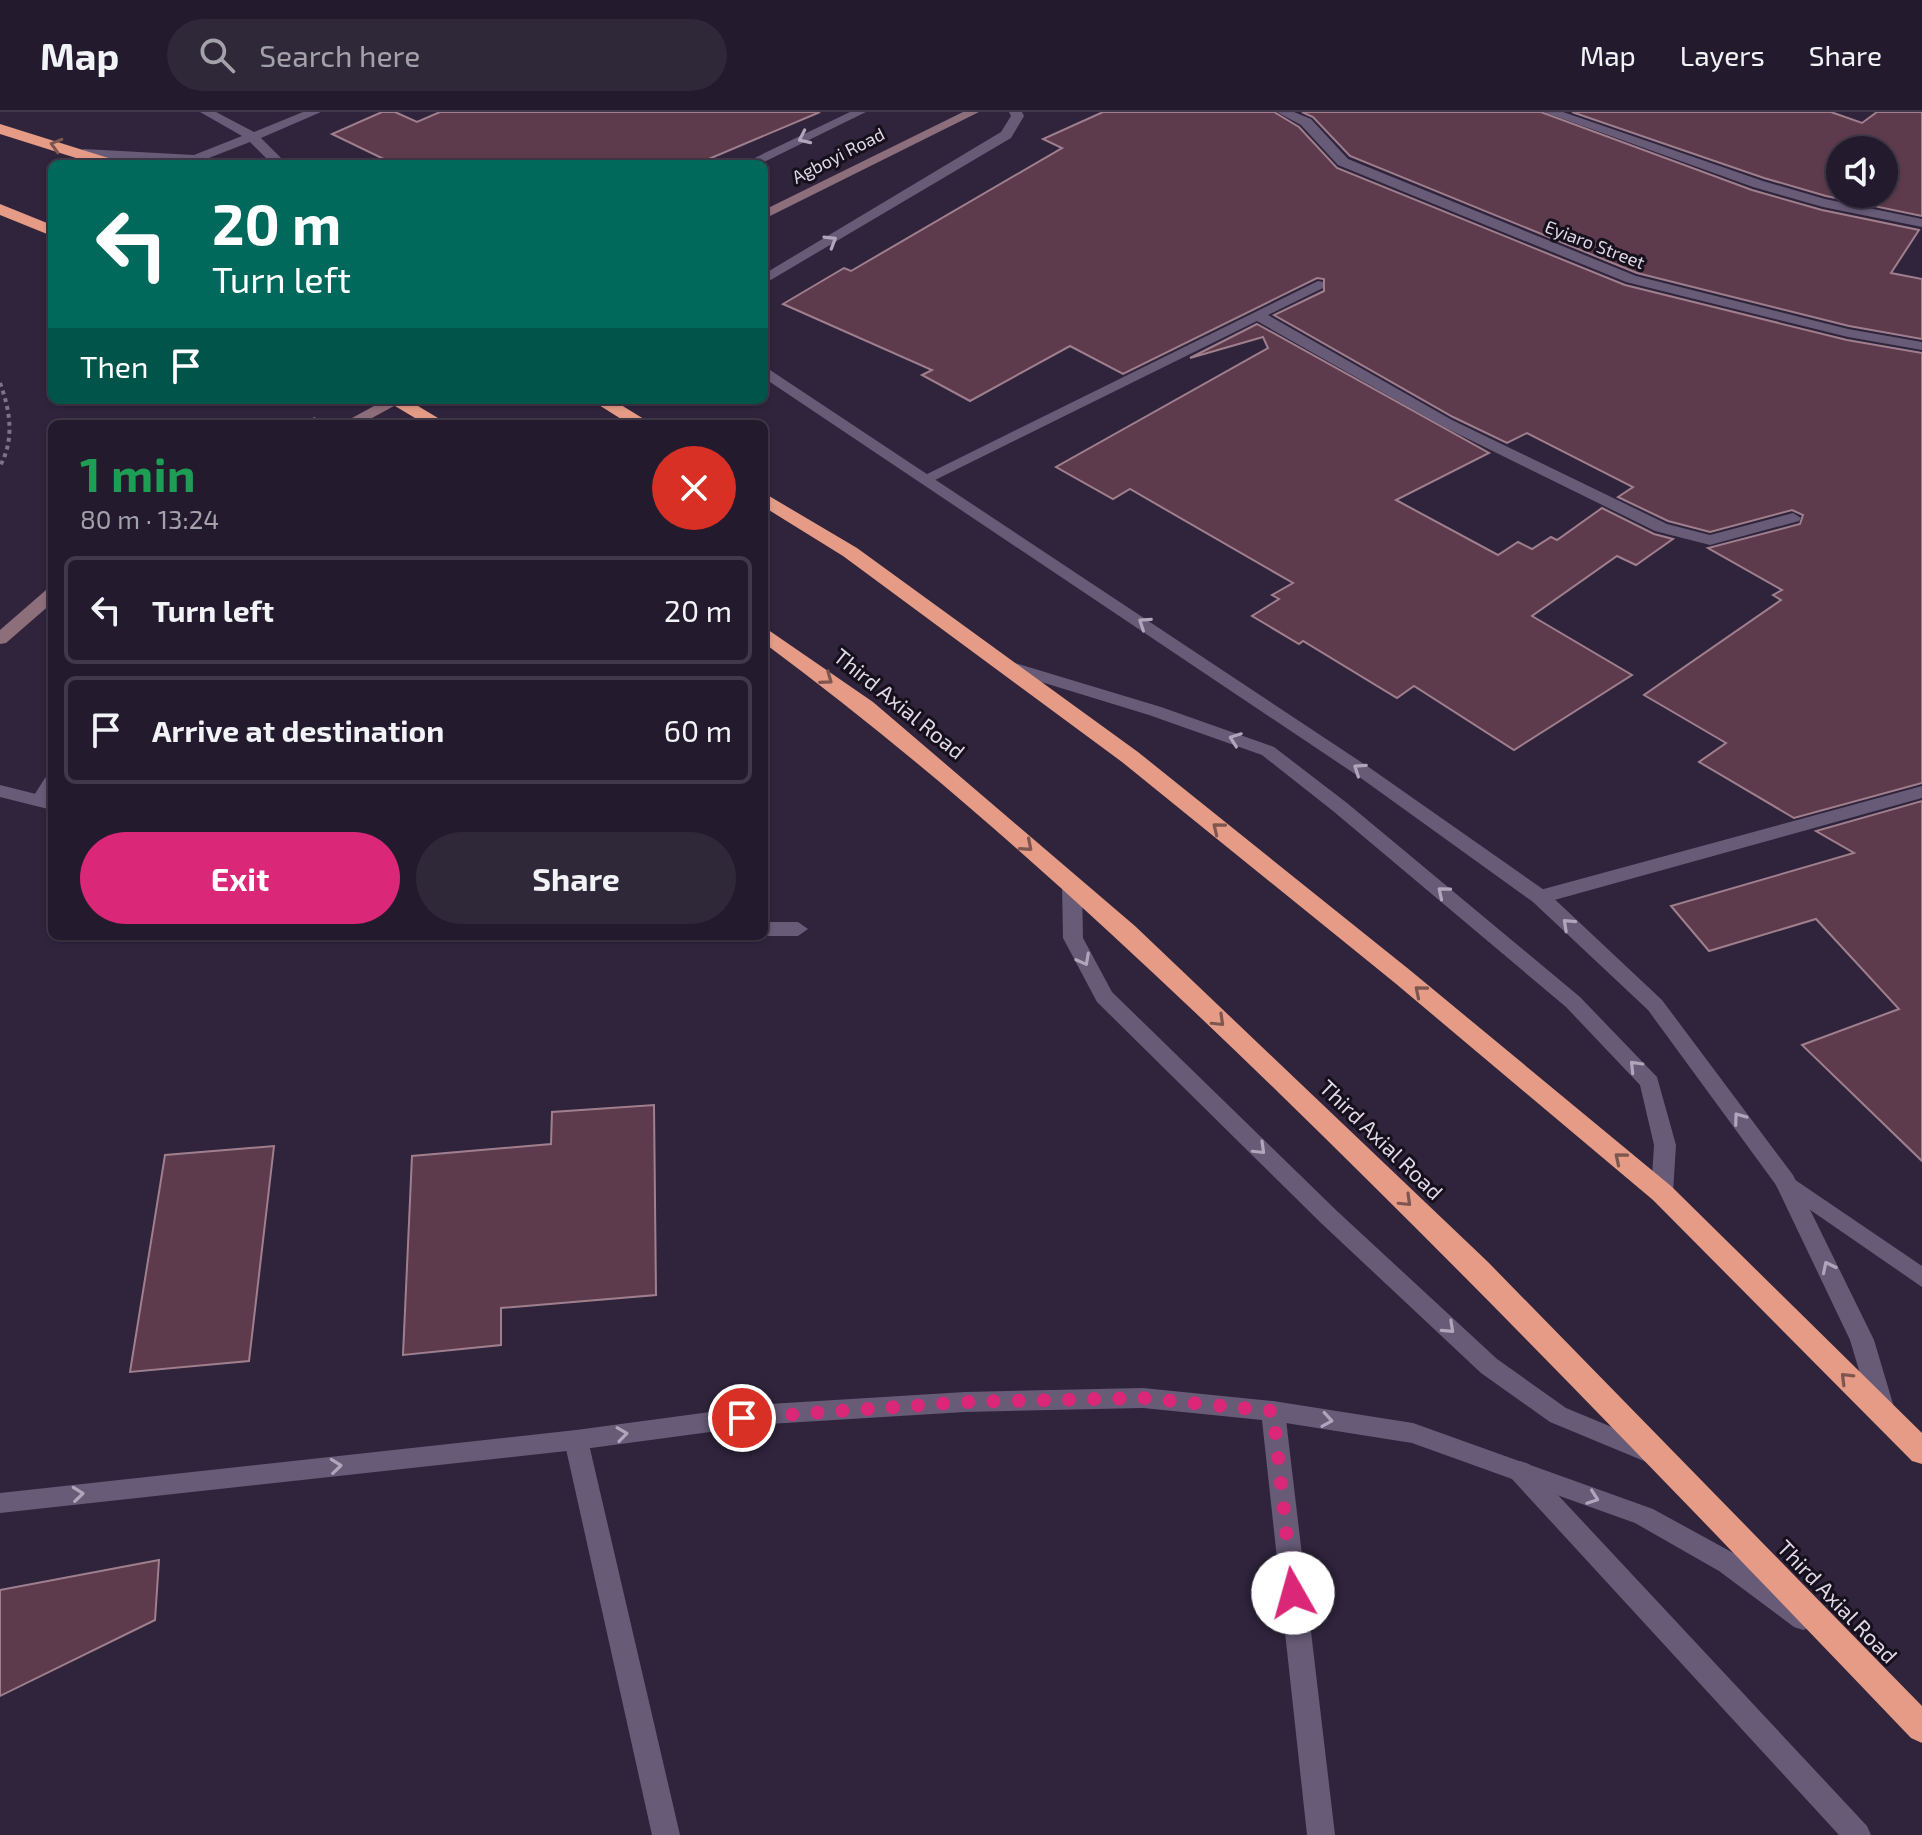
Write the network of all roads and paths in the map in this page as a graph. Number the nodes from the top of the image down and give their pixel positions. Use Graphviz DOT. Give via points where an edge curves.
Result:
graph roads {
  1 [pos="206,112"];
  2 [pos="315,112"];
  3 [pos="860,112"];
  4 [pos="973,112"];
  5 [pos="1015,112"];
  6 [pos="1283,112"];
  7 [pos="1550,112"];
  8 [pos="0,129"];
  9 [pos="250,135"];
  10 [pos="84,153"];
  11 [pos="196,159"];
  12 [pos="102,160"];
  13 [pos="201,160"];
  14 [pos="276,160"];
  15 [pos="758,160"];
  16 [pos="0,209"];
  17 [pos="768,213"];
  18 [pos="1922,223"];
  19 [pos="48,229"];
  20 [pos="768,278"];
  21 [pos="1318,285"];
  22 [pos="1257,315"];
  23 [pos="1922,346"];
  24 [pos="768,374"];
  25 [pos="0,383"];
  26 [pos="388,404"];
  27 [pos="403,404"];
  28 [pos="607,404"];
  29 [pos="357,420"];
  30 [pos="432,420"];
  31 [pos="636,420"];
  32 [pos="0,466"];
  33 [pos="927,478"];
  34 [pos="768,501"];
  35 [pos="1793,518"];
  36 [pos="48,597"];
  37 [pos="768,636"];
  38 [pos="0,639"];
  39 [pos="1004,665"];
  40 [pos="0,791"];
  41 [pos="1922,792"];
  42 [pos="46,802"];
  43 [pos="1072,885"];
  44 [pos="1540,897"];
  45 [pos="768,929"];
  46 [pos="798,929"];
  47 [pos="1785,1181"];
  48 [pos="1662,1193"];
  49 [pos="1922,1278"];
  50 [pos="1273,1411"];
  51 [pos="1885,1418"];
  52 [pos="576,1440"];
  53 [pos="1922,1452"];
  54 [pos="1659,1457"];
  55 [pos="1520,1471"];
  56 [pos="0,1503"];
  57 [pos="1853,1657"];
  58 [pos="1922,1728"];
  59 [pos="666,1835"];
  60 [pos="1321,1835"];
  61 [pos="1857,1835"];
  1 -- 9 [label="street"];
  2 -- 9 [label="street"];
  3 -- 15 [label="street, one-way"];
  4 -- 17 [label="main road, Agboyi Road"];
  20 -- 5 [label="street, one-way" via="1006,135 1015,126"];
  6 -- 23 [label="street, Eyiaro Street" via="1306,122 1343,162 1631,279"];
  7 -- 18 [label="street" via="1758,184"];
  10 -- 8 [label="highway, one-way"];
  9 -- 11 [label="street"];
  9 -- 14 [label="street"];
  10 -- 11 [label="street"];
  10 -- 12 [label="highway"];
  11 -- 13 [label="street"];
  16 -- 19 [label="highway"];
  21 -- 22 [label="street"];
  22 -- 33 [label="street"];
  22 -- 35 [label="street" via="1447,423 1661,528 1710,540"];
  24 -- 33 [label="street"];
  25 -- 32 [label="path" via="9,405 8,455"];
  26 -- 29 [label="main road"];
  27 -- 30 [label="highway"];
  28 -- 31 [label="highway"];
  44 -- 33 [label="street, one-way"];
  34 -- 39 [label="highway" via="850,552"];
  36 -- 38 [label="main road"];
  37 -- 43 [label="highway, Third Axial Road, one-way" via="865,707"];
  48 -- 39 [label="highway, one-way" via="1142,767"];
  48 -- 39 [label="street, one-way" via="1665,1145 1650,1082 1573,1002 1340,807 1268,751"];
  40 -- 42 [label="street"];
  41 -- 44 [label="street"];
  43 -- 54 [label="highway, Third Axial Road, one-way" via="1478,1270"];
  43 -- 54 [label="street, one-way" via="1073,938 1104,997 1306,1195 1489,1366 1558,1415"];
  47 -- 44 [label="street, one-way" via="1655,1005"];
  45 -- 46 [label="street"];
  47 -- 49 [label="street"];
  51 -- 47 [label="street, one-way" via="1862,1340"];
  51 -- 48 [label="highway, one-way"];
  52 -- 50 [label="street, one-way" via="769,1414 965,1402 1143,1398"];
  50 -- 55 [label="street, one-way" via="1413,1433"];
  50 -- 60 [label="street"];
  51 -- 53 [label="highway"];
  56 -- 52 [label="street, one-way"];
  52 -- 59 [label="street"];
  54 -- 57 [label="highway, Third Axial Road"];
  55 -- 57 [label="street, one-way" via="1644,1516 1728,1563"];
  55 -- 61 [label="street"];
  57 -- 58 [label="highway, Third Axial Road"];
}
